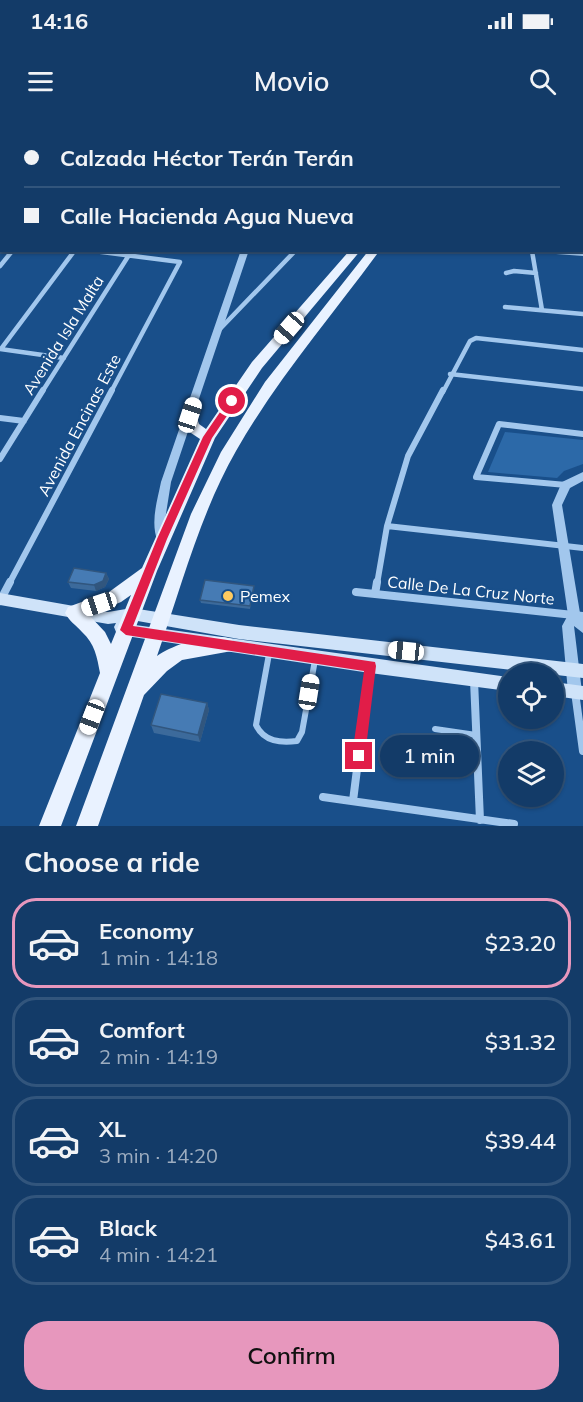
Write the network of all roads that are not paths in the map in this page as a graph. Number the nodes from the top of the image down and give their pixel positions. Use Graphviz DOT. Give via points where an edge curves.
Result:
graph roads {
  1 [pos="197,120"];
  2 [pos="204,120"];
  3 [pos="11,252"];
  4 [pos="74,252"];
  5 [pos="103,252"];
  6 [pos="244,252"];
  7 [pos="294,252"];
  8 [pos="373,252"];
  9 [pos="531,252"];
  10 [pos="548,252"];
  11 [pos="353,253"];
  12 [pos="583,254"];
  13 [pos="129,255"];
  14 [pos="0,266"];
  15 [pos="506,273"];
  16 [pos="536,273"];
  17 [pos="342,293"];
  18 [pos="505,307"];
  19 [pos="542,310"];
  20 [pos="583,314"];
  21 [pos="217,332"];
  22 [pos="1,349"];
  23 [pos="583,350"];
  24 [pos="64,358"];
  25 [pos="450,374"];
  26 [pos="583,389"];
  27 [pos="190,415"];
  28 [pos="0,418"];
  29 [pos="24,421"];
  30 [pos="583,435"];
  31 [pos="208,437"];
  32 [pos="0,459"];
  33 [pos="583,476"];
  34 [pos="566,485"];
  35 [pos="387,526"];
  36 [pos="162,539"];
  37 [pos="562,546"];
  38 [pos="583,548"];
  39 [pos="149,571"];
  40 [pos="356,592"];
  41 [pos="375,594"];
  42 [pos="0,600"];
  43 [pos="74,613"];
  44 [pos="132,614"];
  45 [pos="578,616"];
  46 [pos="108,618"];
  47 [pos="158,627"];
  48 [pos="583,627"];
  49 [pos="126,630"];
  50 [pos="226,645"];
  51 [pos="270,651"];
  52 [pos="316,658"];
  53 [pos="370,666"];
  54 [pos="578,670"];
  55 [pos="109,674"];
  56 [pos="474,679"];
  57 [pos="498,683"];
  58 [pos="564,690"];
  59 [pos="579,692"];
  60 [pos="134,694"];
  61 [pos="435,729"];
  62 [pos="476,735"];
  63 [pos="583,751"];
  64 [pos="323,797"];
  65 [pos="353,801"];
  66 [pos="480,820"];
  67 [pos="514,824"];
  68 [pos="50,826"];
  69 [pos="87,826"];
  1 -- 2 [label="street"];
  3 -- 14 [label="street"];
  4 -- 22 [label="street"];
  5 -- 13 [label="street"];
  6 -- 21 [label="street"];
  7 -- 21 [label="street"];
  8 -- 17 [label="main road"];
  9 -- 16 [label="street"];
  10 -- 12 [label="street"];
  11 -- 17 [label="main road" via="355,264"];
  11 -- 31 [label="main road" via="257,365"];
  13 -- 24 [label="street, Avenida Isla Malta"];
  13 -- 42 [label="street, Avenida Encinas Este" via="180,262"];
  15 -- 16 [label="street"];
  16 -- 19 [label="street"];
  17 -- 47 [label="main road" via="270,385 228,452 199,514"];
  18 -- 19 [label="street"];
  19 -- 20 [label="street"];
  21 -- 27 [label="street"];
  22 -- 24 [label="street"];
  23 -- 25 [label="street" via="472,339"];
  24 -- 29 [label="street, Avenida Isla Malta"];
  25 -- 26 [label="street"];
  25 -- 35 [label="street" via="408,456"];
  27 -- 31 [label="main road" via="193,427"];
  27 -- 36 [label="street" via="166,482 159,520"];
  28 -- 29 [label="street"];
  29 -- 32 [label="street, Avenida Isla Malta"];
  30 -- 34 [label="street" via="499,424 476,477"];
  31 -- 36 [label="main road"];
  33 -- 34 [label="street"];
  34 -- 37 [label="street" via="557,505"];
  35 -- 37 [label="street"];
  35 -- 41 [label="street"];
  36 -- 39 [label="main road"];
  37 -- 38 [label="street"];
  37 -- 45 [label="street"];
  39 -- 43 [label="main road" via="114,597"];
  39 -- 44 [label="main road"];
  40 -- 41 [label="street, Calle De La Cruz Norte"];
  41 -- 45 [label="street, Calle De La Cruz Norte"];
  42 -- 43 [label="main road"];
  43 -- 46 [label="main road"];
  43 -- 55 [label="main road" via="101,639"];
  44 -- 46 [label="main road"];
  44 -- 47 [label="main road"];
  44 -- 49 [label="main road"];
  45 -- 48 [label="street"];
  45 -- 54 [label="street" via="568,626"];
  46 -- 49 [label="main road"];
  47 -- 49 [label="main road"];
  47 -- 50 [label="main road"];
  47 -- 54 [label="main road" via="239,632"];
  47 -- 60 [label="main road"];
  49 -- 55 [label="main road"];
  50 -- 51 [label="main road"];
  50 -- 60 [label="main road" via="182,650 171,656"];
  51 -- 52 [label="main road"];
  51 -- 52 [label="lane" via="256,725 258,733 266,739 297,741"];
  52 -- 53 [label="main road"];
  53 -- 56 [label="main road"];
  53 -- 65 [label="street"];
  54 -- 59 [label="street"];
  55 -- 68 [label="main road"];
  56 -- 57 [label="main road"];
  56 -- 62 [label="street"];
  58 -- 59 [label="main road"];
  59 -- 63 [label="street"];
  60 -- 69 [label="main road"];
  61 -- 62 [label="lane"];
  62 -- 66 [label="street"];
  64 -- 65 [label="street"];
  65 -- 66 [label="street"];
  66 -- 67 [label="street"];
}
